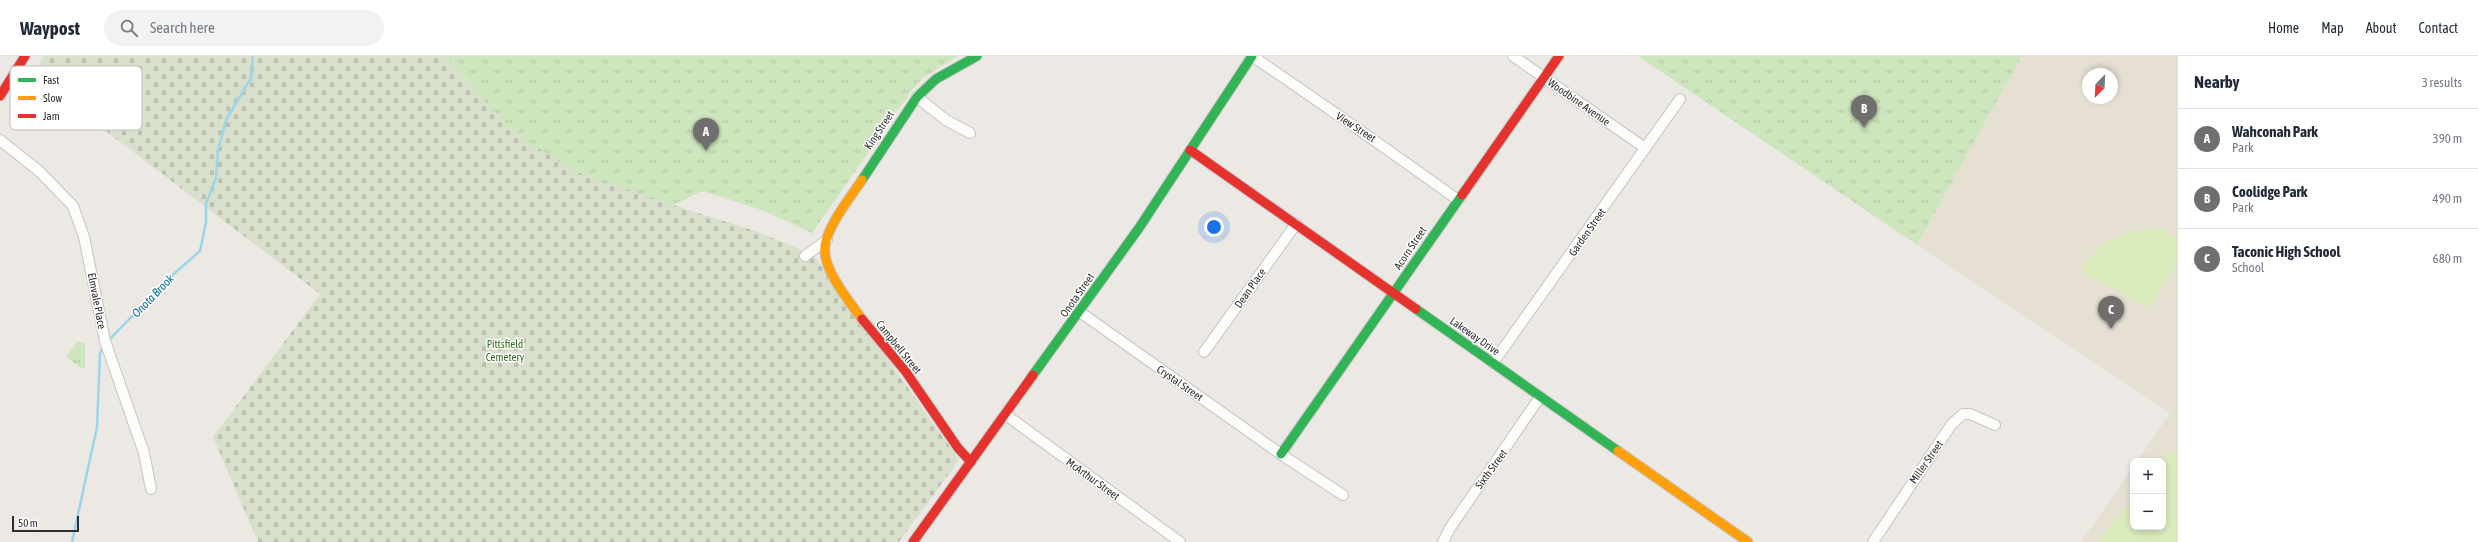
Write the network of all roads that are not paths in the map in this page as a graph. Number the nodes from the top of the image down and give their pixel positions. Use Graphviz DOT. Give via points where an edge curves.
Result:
graph roads {
  1 [pos="25,56"];
  2 [pos="977,56"];
  3 [pos="1252,56"];
  4 [pos="1513,56"];
  5 [pos="1559,56"];
  6 [pos="19,66"];
  7 [pos="1544,78"];
  8 [pos="10,80"];
  9 [pos="0,96"];
  10 [pos="917,97"];
  11 [pos="1680,99"];
  12 [pos="970,133"];
  13 [pos="0,140"];
  14 [pos="1645,148"];
  15 [pos="1190,150"];
  16 [pos="1458,200"];
  17 [pos="1296,224"];
  18 [pos="827,240"];
  19 [pos="805,256"];
  20 [pos="1394,294"];
  21 [pos="1080,312"];
  22 [pos="1204,352"];
  23 [pos="1493,363"];
  24 [pos="1540,397"];
  25 [pos="1006,415"];
  26 [pos="1995,425"];
  27 [pos="1281,454"];
  28 [pos="971,462"];
  29 [pos="151,489"];
  30 [pos="1343,495"];
  31 [pos="913,542"];
  32 [pos="1180,542"];
  33 [pos="1443,542"];
  34 [pos="1748,542"];
  35 [pos="1873,542"];
  1 -- 6 [label="street"];
  2 -- 10 [label="street, King Street" via="936,79"];
  3 -- 15 [label="street, Onota Street"];
  3 -- 16 [label="street, View Street" via="1382,144"];
  4 -- 7 [label="street, Woodbine Avenue"];
  5 -- 7 [label="street, Acorn Street"];
  7 -- 14 [label="street, Woodbine Avenue"];
  7 -- 16 [label="street, Acorn Street"];
  8 -- 9 [label="street"];
  10 -- 12 [label="street" via="946,120"];
  10 -- 18 [label="street, King Street" via="866,171 836,219"];
  11 -- 14 [label="street, Garden Street"];
  13 -- 29 [label="street, Elmvale Place" via="39,171 73,206 84,237 106,345 144,453"];
  14 -- 23 [label="street, Garden Street"];
  15 -- 17 [label="street, Lakeway Drive"];
  15 -- 21 [label="street, Onota Street"];
  16 -- 20 [label="street, Acorn Street"];
  17 -- 20 [label="street, Lakeway Drive"];
  17 -- 22 [label="street, Dean Place"];
  18 -- 19 [label="street"];
  18 -- 28 [label="street, Campbell Street" via="826,259 839,287 871,332 906,372"];
  20 -- 23 [label="street, Lakeway Drive"];
  20 -- 27 [label="street, Acorn Street"];
  21 -- 25 [label="street, Onota Street"];
  21 -- 27 [label="street, Crystal Street"];
  23 -- 24 [label="street, Lakeway Drive"];
  24 -- 33 [label="street, Sixth Street"];
  24 -- 34 [label="street, Lakeway Drive"];
  25 -- 28 [label="street, Onota Street"];
  25 -- 32 [label="street, McArthur Street"];
  26 -- 35 [label="street, Miller Street" via="1970,414 1963,414 1951,425"];
  27 -- 30 [label="street, Crystal Street"];
  28 -- 31 [label="street, Onota Street"];
}
